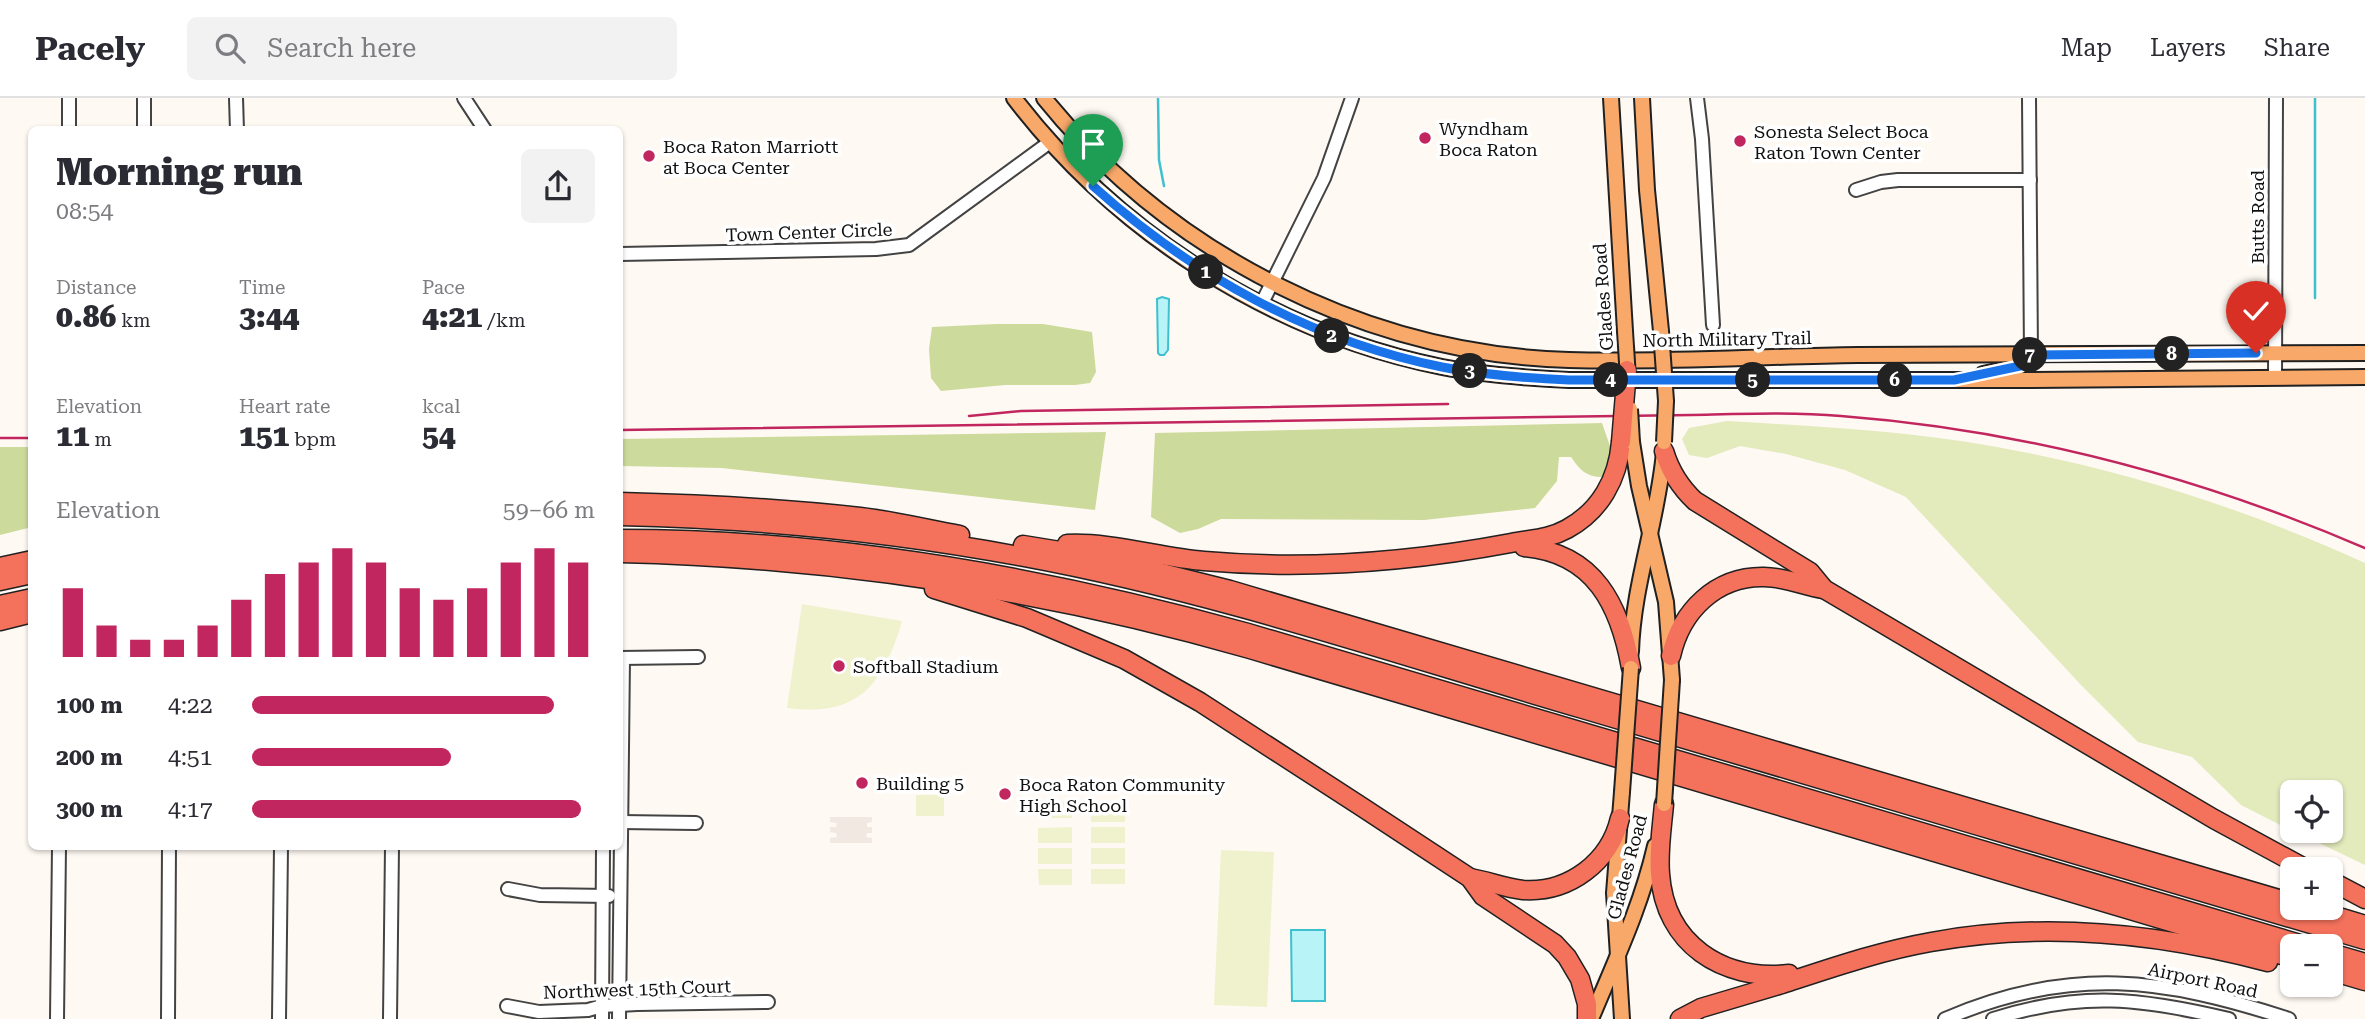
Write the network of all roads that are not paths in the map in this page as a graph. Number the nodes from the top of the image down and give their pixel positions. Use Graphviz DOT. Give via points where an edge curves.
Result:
graph roads {
  1 [pos="69,98"];
  2 [pos="144,98"];
  3 [pos="236,98"];
  4 [pos="464,98"];
  5 [pos="1014,98"];
  6 [pos="1044,98"];
  7 [pos="1352,98"];
  8 [pos="1611,98"];
  9 [pos="1642,98"];
  10 [pos="1697,98"];
  11 [pos="2029,98"];
  12 [pos="2276,98"];
  13 [pos="69,126"];
  14 [pos="144,126"];
  15 [pos="237,126"];
  16 [pos="482,126"];
  17 [pos="1050,142"];
  18 [pos="2030,180"];
  19 [pos="1856,190"];
  20 [pos="623,254"];
  21 [pos="1272,283"];
  22 [pos="1262,303"];
  23 [pos="1713,325"];
  24 [pos="2275,353"];
  25 [pos="2365,353"];
  26 [pos="2031,355"];
  27 [pos="1627,370"];
  28 [pos="2275,377"];
  29 [pos="2365,377"];
  30 [pos="1954,380"];
  31 [pos="1627,442"];
  32 [pos="1664,447"];
  33 [pos="623,502"];
  34 [pos="623,516"];
  35 [pos="1650,533"];
  36 [pos="623,538"];
  37 [pos="1023,545"];
  38 [pos="1489,548"];
  39 [pos="623,554"];
  40 [pos="28,561"];
  41 [pos="0,568"];
  42 [pos="876,572"];
  43 [pos="28,575"];
  44 [pos="0,581"];
  45 [pos="1824,589"];
  46 [pos="28,599"];
  47 [pos="0,605"];
  48 [pos="28,615"];
  49 [pos="0,621"];
  50 [pos="1671,656"];
  51 [pos="698,657"];
  52 [pos="623,658"];
  53 [pos="1631,668"];
  54 [pos="1664,804"];
  55 [pos="1620,818"];
  56 [pos="623,822"];
  57 [pos="696,823"];
  58 [pos="59,850"];
  59 [pos="169,850"];
  60 [pos="281,850"];
  61 [pos="392,850"];
  62 [pos="603,850"];
  63 [pos="620,850"];
  64 [pos="2284,857"];
  65 [pos="1469,878"];
  66 [pos="2343,887"];
  67 [pos="508,889"];
  68 [pos="603,896"];
  69 [pos="621,896"];
  70 [pos="2280,899"];
  71 [pos="2365,899"];
  72 [pos="2343,918"];
  73 [pos="2365,925"];
  74 [pos="2280,938"];
  75 [pos="2365,940"];
  76 [pos="2280,954"];
  77 [pos="2343,957"];
  78 [pos="1617,959"];
  79 [pos="2365,963"];
  80 [pos="2280,964"];
  81 [pos="1820,971"];
  82 [pos="2343,975"];
  83 [pos="2365,981"];
  84 [pos="768,1002"];
  85 [pos="619,1005"];
  86 [pos="507,1006"];
  87 [pos="602,1013"];
  88 [pos="57,1019"];
  89 [pos="168,1019"];
  90 [pos="279,1019"];
  91 [pos="390,1019"];
  92 [pos="619,1019"];
  93 [pos="1589,1019"];
  94 [pos="1622,1019"];
  95 [pos="1679,1019"];
  96 [pos="1945,1019"];
  97 [pos="1993,1019"];
  98 [pos="2229,1019"];
  99 [pos="2289,1019"];
  1 -- 13 [label="street"];
  2 -- 14 [label="street"];
  3 -- 15 [label="street"];
  4 -- 16 [label="street"];
  5 -- 17 [label="main road"];
  6 -- 21 [label="main road, North Military Trail" via="1132,189 1187,232"];
  7 -- 21 [label="street" via="1324,178"];
  8 -- 27 [label="main road, Glades Road, bridge"];
  9 -- 32 [label="main road, Glades Road, bridge" via="1666,401"];
  10 -- 23 [label="street"];
  11 -- 18 [label="street"];
  12 -- 24 [label="street, Butts Road"];
  17 -- 20 [label="street, Town Center Circle" via="909,245 876,250"];
  17 -- 22 [label="main road" via="1149,233"];
  18 -- 19 [label="street" via="1898,180"];
  18 -- 26 [label="street"];
  21 -- 22 [label="street"];
  21 -- 26 [label="main road, North Military Trail" via="1339,313 1399,332 1517,356 1569,360"];
  22 -- 30 [label="main road" via="1331,335 1392,354 1513,377"];
  24 -- 25 [label="main road, North Military Trail"];
  24 -- 26 [label="main road, North Military Trail"];
  24 -- 28 [label="street, Butts Road"];
  26 -- 30 [label="main road" via="2020,366"];
  27 -- 31 [label="highway, bridge"];
  28 -- 29 [label="main road"];
  28 -- 30 [label="main road"];
  31 -- 35 [label="main road, Glades Road"];
  31 -- 38 [label="highway" via="1612,483 1583,518 1546,538"];
  32 -- 35 [label="main road, Glades Road"];
  32 -- 45 [label="highway" via="1672,473 1695,501 1810,572"];
  33 -- 37 [label="highway" via="863,517"];
  34 -- 75 [label="highway" via="758,523 918,540 1026,557 1170,589"];
  35 -- 50 [label="main road, Glades Road" via="1666,602"];
  35 -- 53 [label="main road, Glades Road" via="1636,596"];
  36 -- 74 [label="highway" via="872,556 1010,577 1146,606 1261,636"];
  37 -- 38 [label="highway" via="1085,543 1205,561 1311,565 1383,562"];
  37 -- 70 [label="highway" via="1108,559 1230,590"];
  38 -- 53 [label="highway" via="1543,550 1584,570 1614,607"];
  39 -- 42 [label="highway" via="762,560"];
  40 -- 41 [label="highway"];
  42 -- 65 [label="highway" via="1016,614 1132,662"];
  42 -- 76 [label="highway" via="1050,600 1215,639"];
  43 -- 44 [label="highway"];
  45 -- 50 [label="highway" via="1765,577 1724,586 1687,616"];
  45 -- 64 [label="highway"];
  46 -- 47 [label="highway"];
  48 -- 49 [label="highway"];
  50 -- 54 [label="main road, Glades Road, bridge"];
  51 -- 52 [label="street"];
  53 -- 55 [label="main road, Glades Road, bridge"];
  54 -- 78 [label="main road, Glades Road" via="1642,897"];
  54 -- 81 [label="highway" via="1661,885 1669,913 1685,938 1708,958 1744,973 1774,976"];
  55 -- 65 [label="highway" via="1605,853 1568,882 1527,890"];
  55 -- 78 [label="main road, Glades Road" via="1614,881"];
  56 -- 57 [label="street"];
  58 -- 88 [label="street"];
  59 -- 89 [label="street"];
  60 -- 90 [label="street"];
  61 -- 91 [label="street"];
  62 -- 68 [label="street"];
  63 -- 69 [label="street"];
  65 -- 93 [label="highway" via="1483,896 1562,951 1582,984"];
  66 -- 71 [label="highway"];
  67 -- 68 [label="street" via="540,895"];
  68 -- 69 [label="street"];
  68 -- 87 [label="street"];
  69 -- 85 [label="street"];
  72 -- 73 [label="highway"];
  77 -- 79 [label="highway"];
  78 -- 93 [label="main road, Glades Road"];
  78 -- 94 [label="main road, Glades Road"];
  80 -- 81 [label="highway" via="2162,939 2054,931 1933,942"];
  81 -- 95 [label="highway"];
  82 -- 83 [label="highway"];
  84 -- 85 [label="street, Northwest 15th Court"];
  85 -- 87 [label="street, Northwest 15th Court"];
  85 -- 92 [label="street"];
  86 -- 87 [label="street, Northwest 15th Court" via="539,1012"];
  96 -- 99 [label="street, Airport Road" via="2026,992 2105,982 2189,991"];
  97 -- 98 [label="street, Airport Road" via="2037,1007 2106,1000 2175,1006"];
}
